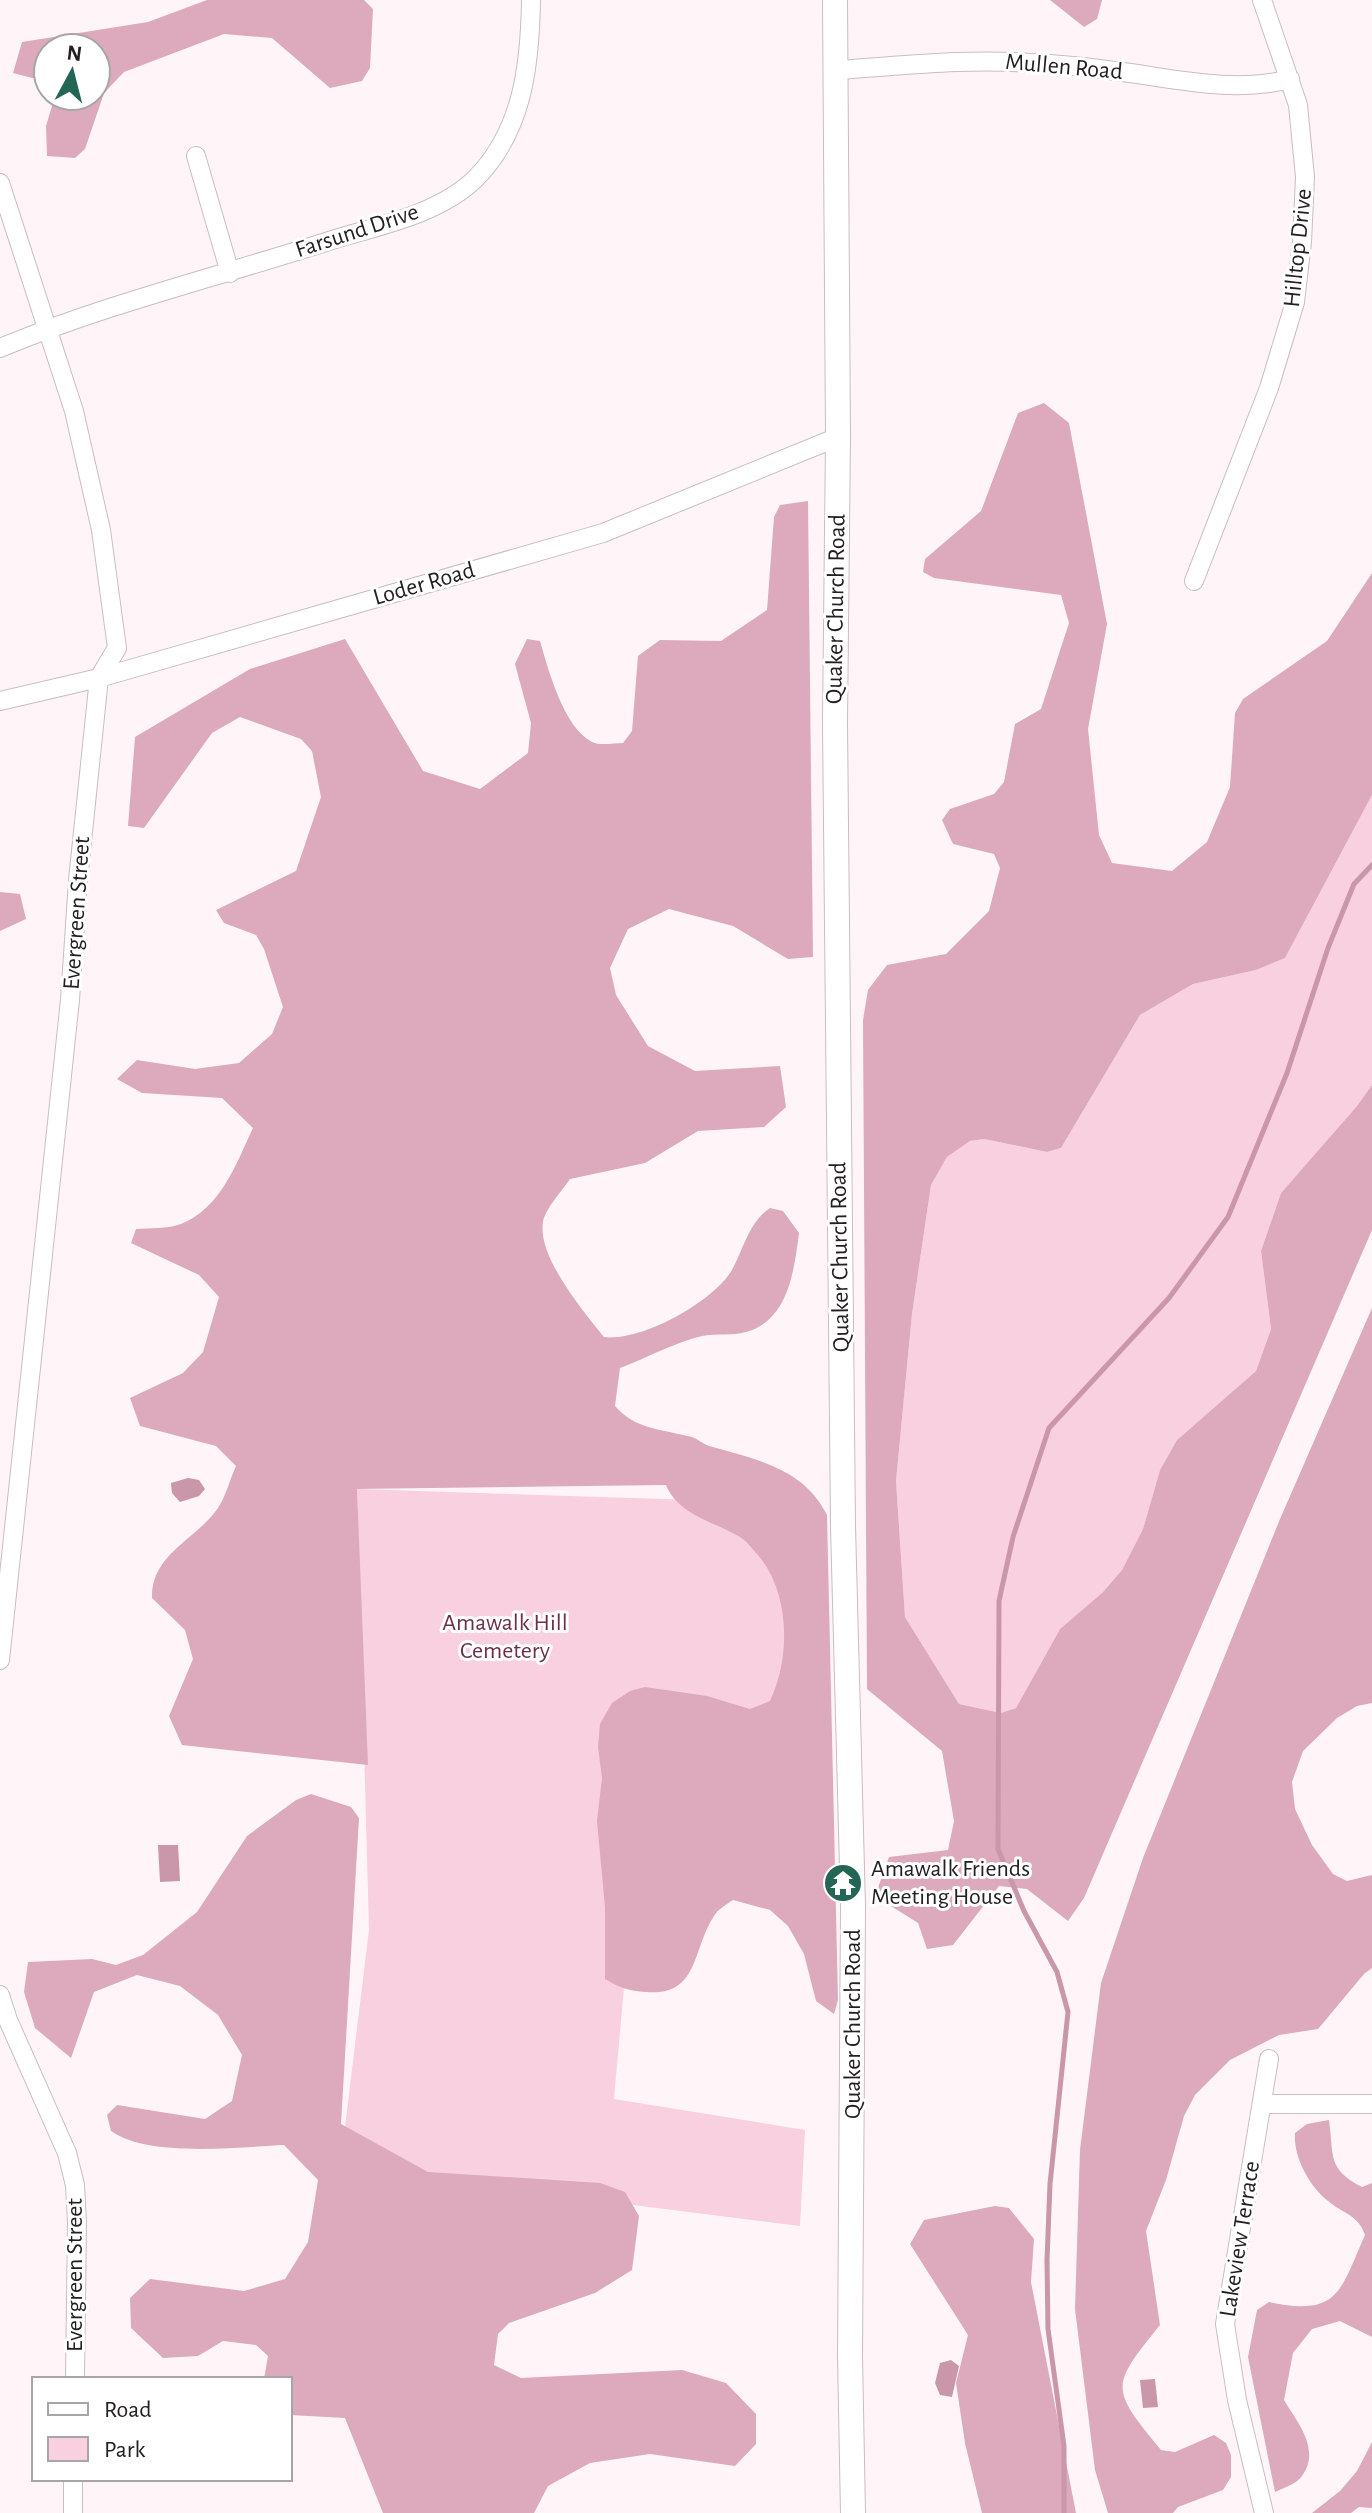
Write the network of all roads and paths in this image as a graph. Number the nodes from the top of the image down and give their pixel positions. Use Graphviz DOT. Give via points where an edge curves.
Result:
graph roads {
  1 [pos="531,0"];
  2 [pos="835,0"];
  3 [pos="1262,0"];
  4 [pos="836,70"];
  5 [pos="1290,79"];
  6 [pos="196,156"];
  7 [pos="0,183"];
  8 [pos="230,273"];
  9 [pos="49,328"];
  10 [pos="0,348"];
  11 [pos="838,437"];
  12 [pos="1194,581"];
  13 [pos="99,678"];
  14 [pos="0,701"];
  15 [pos="0,1660"];
  16 [pos="0,1995"];
  17 [pos="1269,2059"];
  18 [pos="1262,2104"];
  19 [pos="1372,2104"];
  20 [pos="75,2377"];
  21 [pos="73,2481"];
  22 [pos="73,2513"];
  23 [pos="853,2513"];
  24 [pos="1264,2513"];
  1 -- 8 [label="street, Farsund Drive" via="525,83 515,118 473,180 443,202"];
  2 -- 4 [label="street, Quaker Church Road"];
  3 -- 5 [label="street, Hilltop Drive"];
  4 -- 5 [label="street, Mullen Road" via="975,60 1262,86"];
  4 -- 11 [label="street, Quaker Church Road"];
  5 -- 12 [label="street, Hilltop Drive" via="1305,177 1295,302 1269,388"];
  6 -- 8 [label="street"];
  7 -- 9 [label="street, Evergreen Street"];
  8 -- 9 [label="street, Farsund Drive"];
  9 -- 10 [label="street, Farsund Drive"];
  9 -- 13 [label="street, Evergreen Street" via="101,530 117,648"];
  11 -- 13 [label="street, Loder Road" via="603,533"];
  11 -- 23 [label="street, Quaker Church Road" via="835,723 843,1526 853,1907"];
  13 -- 14 [label="street, Loder Road"];
  13 -- 15 [label="street, Evergreen Street"];
  16 -- 20 [label="street, Evergreen Street" via="67,2153 75,2185"];
  17 -- 18 [label="street, Lakeview Terrace"];
  18 -- 19 [label="street"];
  18 -- 24 [label="street, Lakeview Terrace" via="1225,2324"];
  21 -- 22 [label="street"];
}
